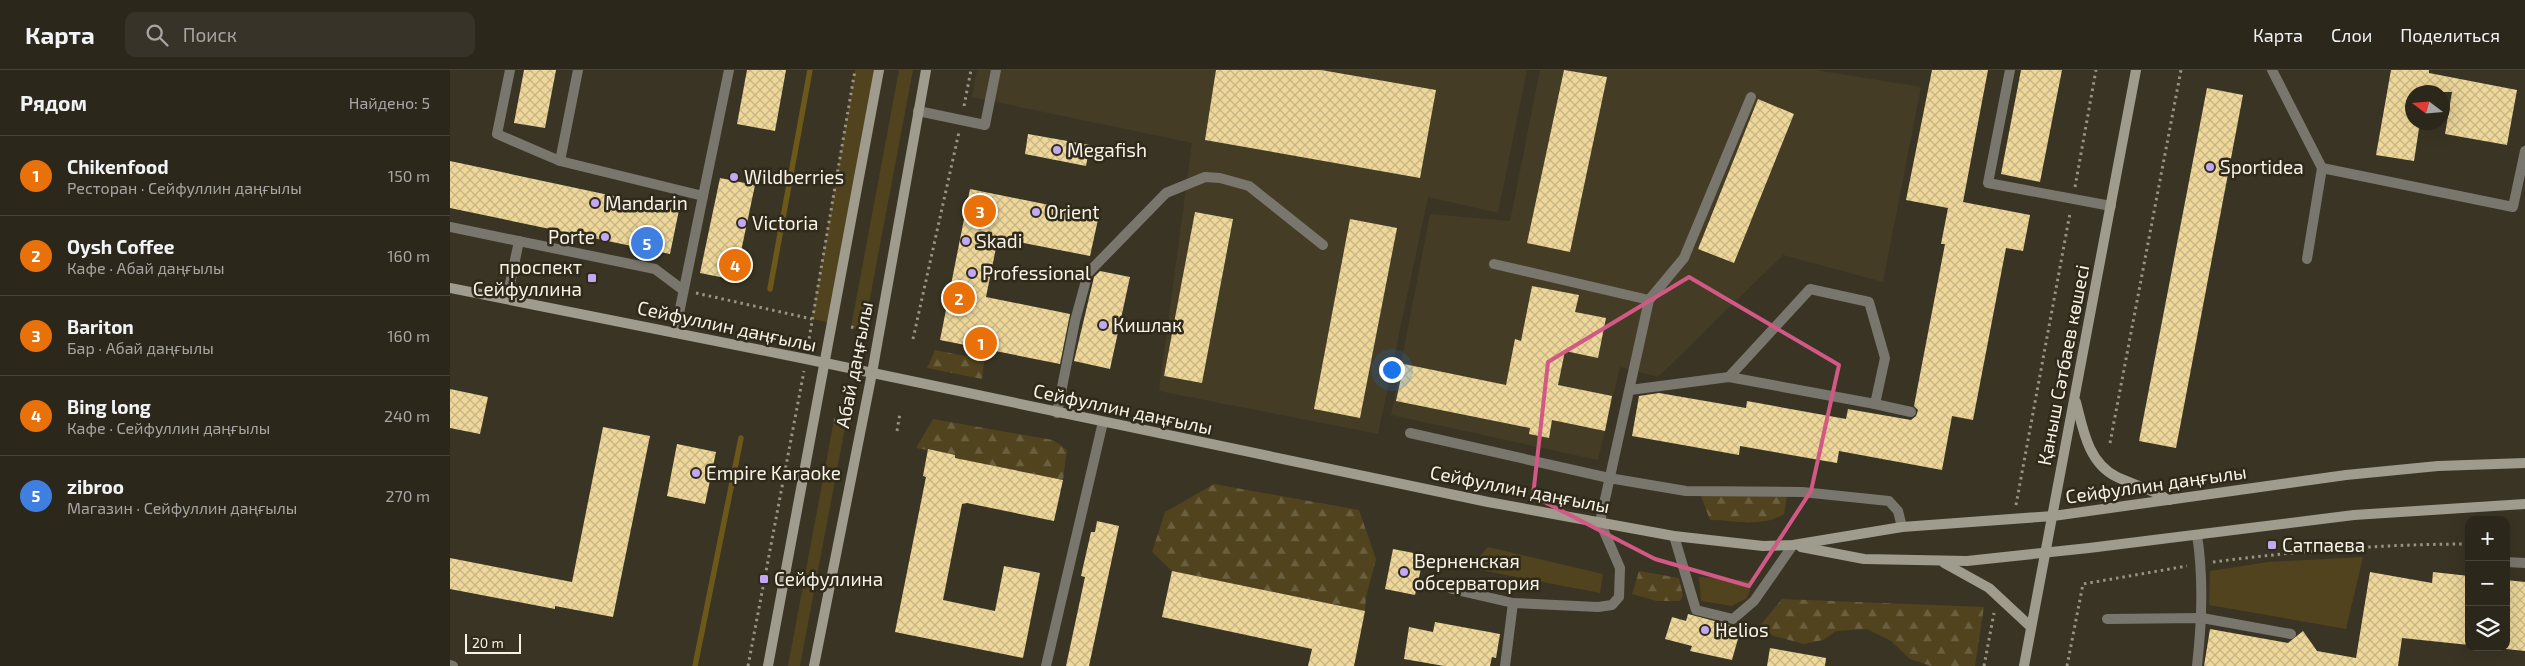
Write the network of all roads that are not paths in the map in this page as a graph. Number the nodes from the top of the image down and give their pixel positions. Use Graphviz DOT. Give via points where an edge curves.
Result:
graph roads {
  1 [pos="510,70"];
  2 [pos="578,70"];
  3 [pos="729,70"];
  4 [pos="879,70"];
  5 [pos="926,70"];
  6 [pos="996,70"];
  7 [pos="2010,70"];
  8 [pos="2136,70"];
  9 [pos="2272,70"];
  10 [pos="1750,98"];
  11 [pos="918,110"];
  12 [pos="2525,151"];
  13 [pos="560,161"];
  14 [pos="2322,168"];
  15 [pos="703,196"];
  16 [pos="2111,206"];
  17 [pos="450,227"];
  18 [pos="519,241"];
  19 [pos="1323,244"];
  20 [pos="2307,259"];
  21 [pos="1494,264"];
  22 [pos="450,288"];
  23 [pos="683,290"];
  24 [pos="507,298"];
  25 [pos="1649,300"];
  26 [pos="675,332"];
  27 [pos="824,363"];
  28 [pos="872,373"];
  29 [pos="1729,377"];
  30 [pos="1630,390"];
  31 [pos="2075,399"];
  32 [pos="1875,404"];
  33 [pos="1911,412"];
  34 [pos="1057,413"];
  35 [pos="1102,422"];
  36 [pos="1410,433"];
  37 [pos="2525,461"];
  38 [pos="1609,478"];
  39 [pos="2169,500"];
  40 [pos="2525,504"];
  41 [pos="2052,516"];
  42 [pos="1600,522"];
  43 [pos="1902,527"];
  44 [pos="2197,535"];
  45 [pos="1674,536"];
  46 [pos="1792,546"];
  47 [pos="2045,553"];
  48 [pos="1942,562"];
  49 [pos="2510,562"];
  50 [pos="2525,563"];
  51 [pos="1452,589"];
  52 [pos="1513,603"];
  53 [pos="2202,618"];
  54 [pos="2107,619"];
  55 [pos="2031,627"];
  56 [pos="2291,634"];
  57 [pos="768,666"];
  58 [pos="814,666"];
  59 [pos="1046,666"];
  60 [pos="1505,666"];
  61 [pos="2024,666"];
  62 [pos="2197,666"];
  1 -- 13 [label="lane" via="497,134"];
  2 -- 13 [label="lane"];
  3 -- 15 [label="lane"];
  4 -- 27 [label="main road, Абай даңғылы"];
  5 -- 11 [label="main road, Абай даңғылы"];
  6 -- 11 [label="lane" via="985,125"];
  7 -- 16 [label="lane" via="1988,183"];
  8 -- 16 [label="main road, Қаныш Сәтбаев көшесі"];
  9 -- 14 [label="lane"];
  10 -- 25 [label="lane" via="1684,258"];
  11 -- 28 [label="main road, Абай даңғылы"];
  12 -- 14 [label="lane" via="2513,206"];
  13 -- 15 [label="lane"];
  14 -- 20 [label="lane"];
  15 -- 23 [label="lane"];
  16 -- 31 [label="main road, Қаныш Сәтбаев көшесі"];
  17 -- 18 [label="lane"];
  18 -- 23 [label="lane" via="655,270"];
  18 -- 24 [label="lane"];
  19 -- 34 [label="lane" via="1249,186 1220,178 1205,178 1166,193 1088,273"];
  21 -- 25 [label="lane"];
  22 -- 24 [label="main road, Сейфуллин даңғылы"];
  23 -- 26 [label="lane"];
  24 -- 26 [label="main road, Сейфуллин даңғылы"];
  25 -- 30 [label="lane"];
  26 -- 27 [label="main road, Сейфуллин даңғылы"];
  27 -- 28 [label="main road, Сейфуллин даңғылы"];
  27 -- 57 [label="main road, Абай даңғылы"];
  28 -- 34 [label="main road, Сейфуллин даңғылы"];
  28 -- 58 [label="main road, Абай даңғылы"];
  29 -- 30 [label="lane"];
  29 -- 32 [label="lane"];
  29 -- 32 [label="lane" via="1810,289 1869,302 1885,358"];
  30 -- 38 [label="lane"];
  31 -- 39 [label="main road" via="2092,455 2104,468"];
  31 -- 41 [label="main road, Қаныш Сәтбаев көшесі"];
  32 -- 33 [label="lane"];
  34 -- 35 [label="main road, Сейфуллин даңғылы"];
  35 -- 42 [label="main road, Сейфуллин даңғылы"];
  35 -- 59 [label="lane"];
  36 -- 38 [label="lane"];
  37 -- 39 [label="main road, Сейфуллин даңғылы" via="2364,473"];
  38 -- 42 [label="lane"];
  38 -- 43 [label="lane" via="1686,491 1802,492 1889,501 1898,512"];
  39 -- 41 [label="main road, Сейфуллин даңғылы"];
  40 -- 44 [label="main road, Сейфуллин даңғылы" via="2354,515"];
  41 -- 43 [label="main road, Сейфуллин даңғылы"];
  41 -- 47 [label="main road, Қаныш Сәтбаев көшесі"];
  42 -- 45 [label="main road, Сейфуллин даңғылы"];
  42 -- 52 [label="lane" via="1620,568 1621,591 1612,606"];
  43 -- 46 [label="main road, Сейфуллин даңғылы"];
  44 -- 47 [label="main road, Сейфуллин даңғылы"];
  44 -- 53 [label="lane"];
  45 -- 46 [label="main road, Сейфуллин даңғылы"];
  45 -- 46 [label="lane" via="1696,610 1733,619 1754,601"];
  46 -- 48 [label="main road, Сейфуллин даңғылы" via="1864,559"];
  47 -- 48 [label="main road, Сейфуллин даңғылы"];
  47 -- 55 [label="main road, Қаныш Сәтбаев көшесі"];
  48 -- 55 [label="main road" via="1989,588"];
  49 -- 50 [label="lane"];
  51 -- 52 [label="lane"];
  52 -- 60 [label="lane"];
  53 -- 54 [label="lane"];
  53 -- 56 [label="lane"];
  53 -- 62 [label="lane"];
  55 -- 61 [label="main road, Қаныш Сәтбаев көшесі"];
}
